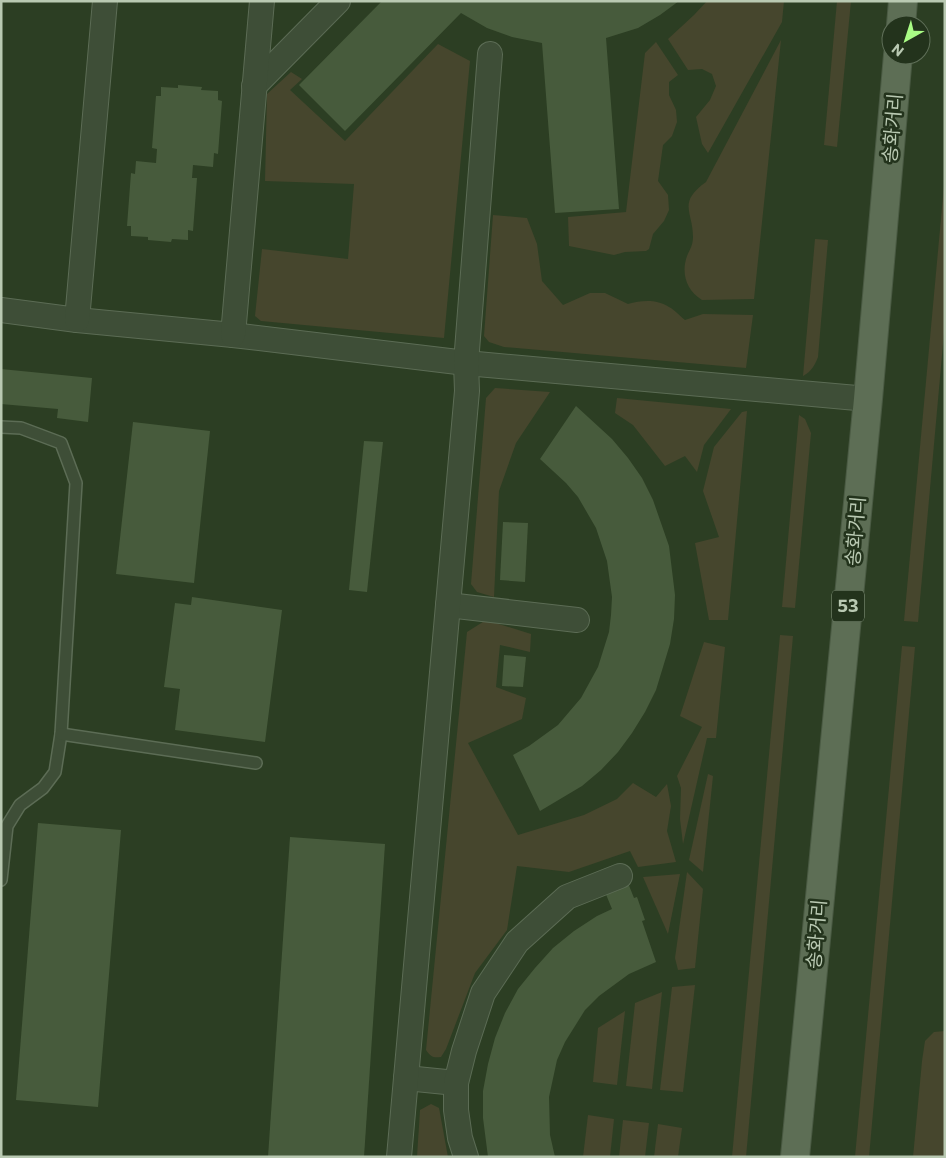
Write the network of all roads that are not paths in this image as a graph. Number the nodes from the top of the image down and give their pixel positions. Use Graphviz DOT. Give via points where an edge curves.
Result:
graph roads {
  1 [pos="105,1"];
  2 [pos="262,1"];
  3 [pos="338,1"];
  4 [pos="903,1"];
  5 [pos="902,15"];
  6 [pos="490,54"];
  7 [pos="897,65"];
  8 [pos="254,86"];
  9 [pos="1,310"];
  10 [pos="77,320"];
  11 [pos="233,335"];
  12 [pos="466,363"];
  13 [pos="868,398"];
  14 [pos="1,427"];
  15 [pos="448,605"];
  16 [pos="577,620"];
  17 [pos="61,734"];
  18 [pos="256,763"];
  19 [pos="620,876"];
  20 [pos="1,880"];
  21 [pos="406,1078"];
  22 [pos="456,1083"];
  23 [pos="399,1157"];
  24 [pos="466,1157"];
  25 [pos="795,1157"];
  1 -- 10 [label="street"];
  2 -- 8 [label="street"];
  3 -- 8 [label="street"];
  4 -- 5 [label="main road"];
  6 -- 12 [label="street"];
  7 -- 13 [label="main road, 송화거리 / 53"];
  8 -- 11 [label="street"];
  9 -- 10 [label="street"];
  10 -- 11 [label="street"];
  11 -- 12 [label="street"];
  12 -- 13 [label="street"];
  12 -- 15 [label="street" via="467,391"];
  13 -- 25 [label="main road, 송화거리 / 53"];
  14 -- 17 [label="lane" via="21,428 61,443 76,483"];
  15 -- 16 [label="street"];
  15 -- 21 [label="street"];
  17 -- 18 [label="lane"];
  17 -- 20 [label="lane" via="55,772 43,788 20,805 7,826"];
  19 -- 22 [label="street" via="567,897 517,942 483,993"];
  21 -- 22 [label="street"];
  21 -- 23 [label="street"];
  22 -- 24 [label="street" via="456,1110"];
}
